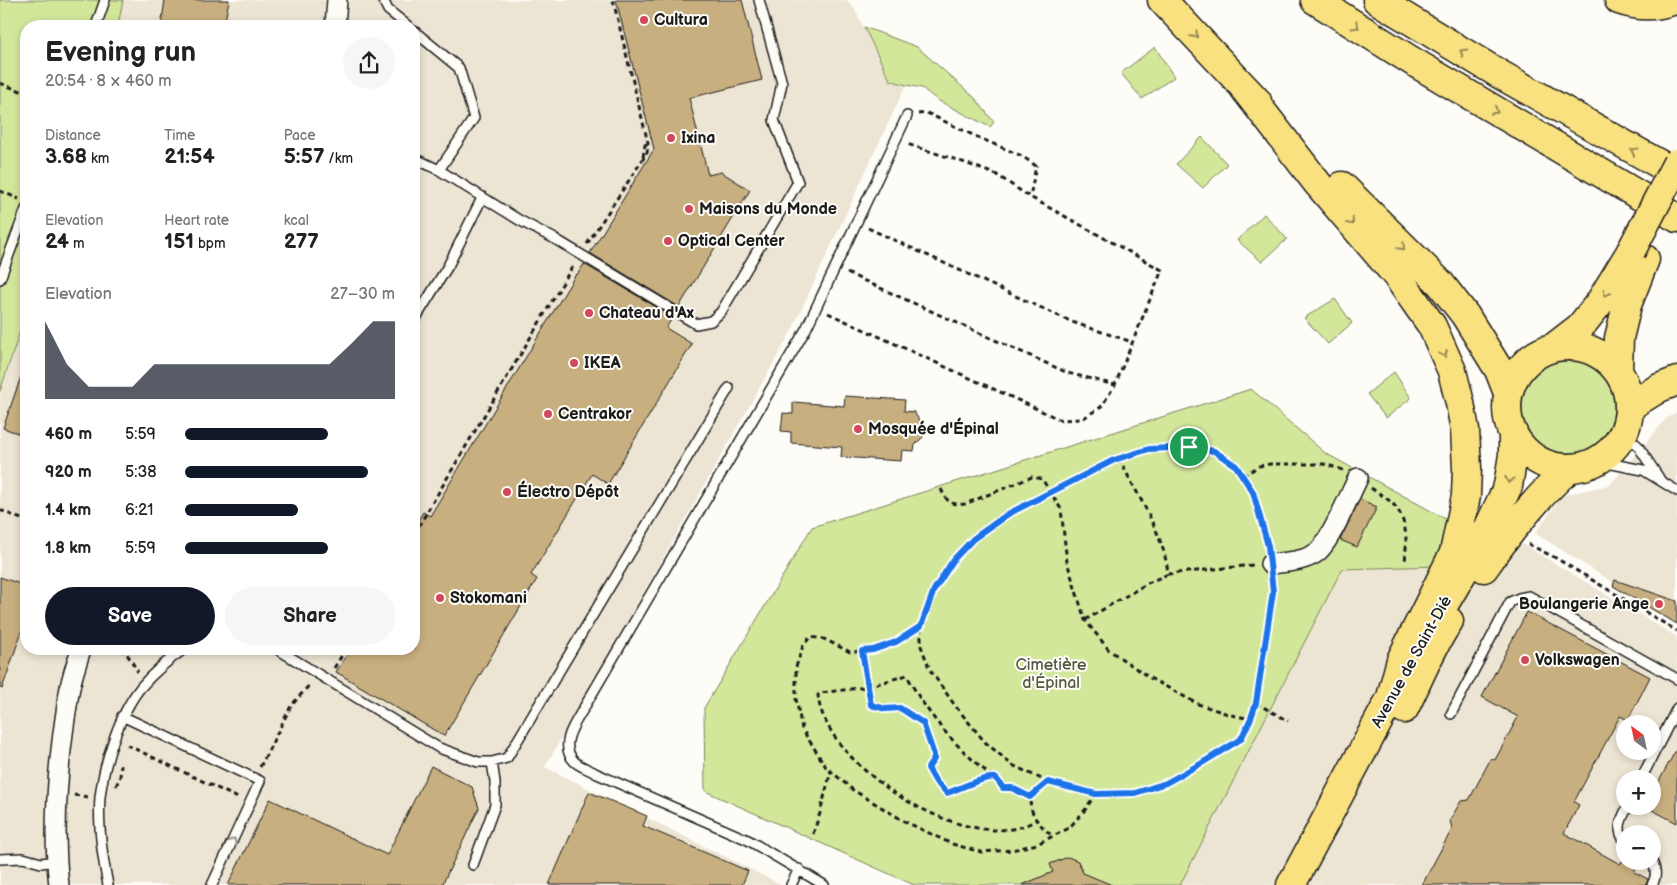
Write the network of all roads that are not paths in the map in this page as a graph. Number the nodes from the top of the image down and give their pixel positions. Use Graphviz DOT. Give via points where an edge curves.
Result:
graph roads {
  1 [pos="106,0"];
  2 [pos="337,0"];
  3 [pos="383,0"];
  4 [pos="758,0"];
  5 [pos="1162,0"];
  6 [pos="1315,0"];
  7 [pos="1377,0"];
  8 [pos="1619,0"];
  9 [pos="1675,0"];
  10 [pos="98,20"];
  11 [pos="335,20"];
  12 [pos="400,20"];
  13 [pos="420,36"];
  14 [pos="1244,88"];
  15 [pos="907,116"];
  16 [pos="420,161"];
  17 [pos="1677,163"];
  18 [pos="439,170"];
  19 [pos="1677,174"];
  20 [pos="482,198"];
  21 [pos="1677,199"];
  22 [pos="1677,218"];
  23 [pos="20,225"];
  24 [pos="1638,255"];
  25 [pos="0,280"];
  26 [pos="420,311"];
  27 [pos="1554,347"];
  28 [pos="1618,371"];
  29 [pos="1677,381"];
  30 [pos="729,388"];
  31 [pos="1508,393"];
  32 [pos="1630,406"];
  33 [pos="1513,433"];
  34 [pos="1623,433"];
  35 [pos="1597,461"];
  36 [pos="1570,468"];
  37 [pos="1358,478"];
  38 [pos="1660,481"];
  39 [pos="1677,491"];
  40 [pos="1270,564"];
  41 [pos="79,655"];
  42 [pos="175,655"];
  43 [pos="287,655"];
  44 [pos="1677,679"];
  45 [pos="1390,701"];
  46 [pos="1677,708"];
  47 [pos="1451,714"];
  48 [pos="122,716"];
  49 [pos="492,762"];
  50 [pos="1646,770"];
  51 [pos="0,859"];
  52 [pos="56,860"];
  53 [pos="473,865"];
  54 [pos="799,869"];
  55 [pos="1655,870"];
  56 [pos="59,885"];
  57 [pos="108,885"];
  58 [pos="212,885"];
  59 [pos="791,885"];
  60 [pos="824,885"];
  61 [pos="1291,885"];
  62 [pos="1311,885"];
  63 [pos="1652,885"];
  1 -- 10 [label="lane"];
  2 -- 11 [label="street"];
  3 -- 12 [label="lane" via="388,10"];
  4 -- 20 [label="lane" via="782,83 774,120 798,182 721,312 711,321 696,324"];
  5 -- 14 [label="main road, one-way"];
  6 -- 22 [label="main road, one-way"];
  19 -- 7 [label="main road, one-way" via="1501,75"];
  8 -- 9 [label="main road" via="1659,6"];
  13 -- 18 [label="lane" via="459,68 474,118"];
  14 -- 31 [label="main road, one-way" via="1440,283 1465,315 1499,370"];
  14 -- 45 [label="main road, one-way" via="1318,184 1397,276 1427,318 1452,371 1460,403 1465,430 1466,496 1454,553 1401,660"];
  15 -- 54 [label="lane" via="806,329 585,706 570,733 567,747 574,762 748,840"];
  16 -- 18 [label="lane"];
  17 -- 24 [label="main road, bridge"];
  18 -- 20 [label="lane"];
  20 -- 26 [label="lane" via="448,266"];
  21 -- 24 [label="main road"];
  23 -- 25 [label="lane"];
  24 -- 27 [label="main road, one-way" via="1580,327"];
  24 -- 28 [label="main road" via="1619,338"];
  27 -- 28 [label="main road" via="1572,345 1590,349 1606,358"];
  27 -- 31 [label="main road" via="1525,363 1514,377"];
  28 -- 32 [label="main road" via="1625,382"];
  29 -- 32 [label="main road"];
  30 -- 49 [label="lane" via="508,758"];
  31 -- 33 [label="main road" via="1507,414"];
  32 -- 34 [label="main road"];
  33 -- 36 [label="main road" via="1530,455 1556,467"];
  33 -- 45 [label="main road, Avenue de Saint-Dié, one-way" via="1508,486 1485,535"];
  34 -- 35 [label="main road" via="1611,451"];
  34 -- 38 [label="lane" via="1638,446"];
  35 -- 36 [label="main road"];
  35 -- 38 [label="lane" via="1643,470"];
  36 -- 62 [label="main road, Avenue de Saint-Dié" via="1507,535 1435,642 1417,684"];
  37 -- 40 [label="street" via="1332,531 1317,552 1304,559"];
  38 -- 39 [label="lane"];
  41 -- 52 [label="street" via="69,692 60,769"];
  42 -- 48 [label="lane" via="145,683"];
  43 -- 49 [label="lane" via="439,748 478,762"];
  44 -- 47 [label="lane" via="1529,596 1510,602"];
  45 -- 61 [label="main road, Avenue de Saint-Dié"];
  46 -- 50 [label="lane"];
  48 -- 57 [label="lane" via="100,798"];
  58 -- 48 [label="lane, one-way" via="260,781"];
  49 -- 53 [label="lane" via="495,805"];
  51 -- 52 [label="lane" via="23,858 41,863"];
  52 -- 56 [label="street"];
  54 -- 59 [label="lane"];
  54 -- 60 [label="lane"];
  55 -- 63 [label="lane"];
}
